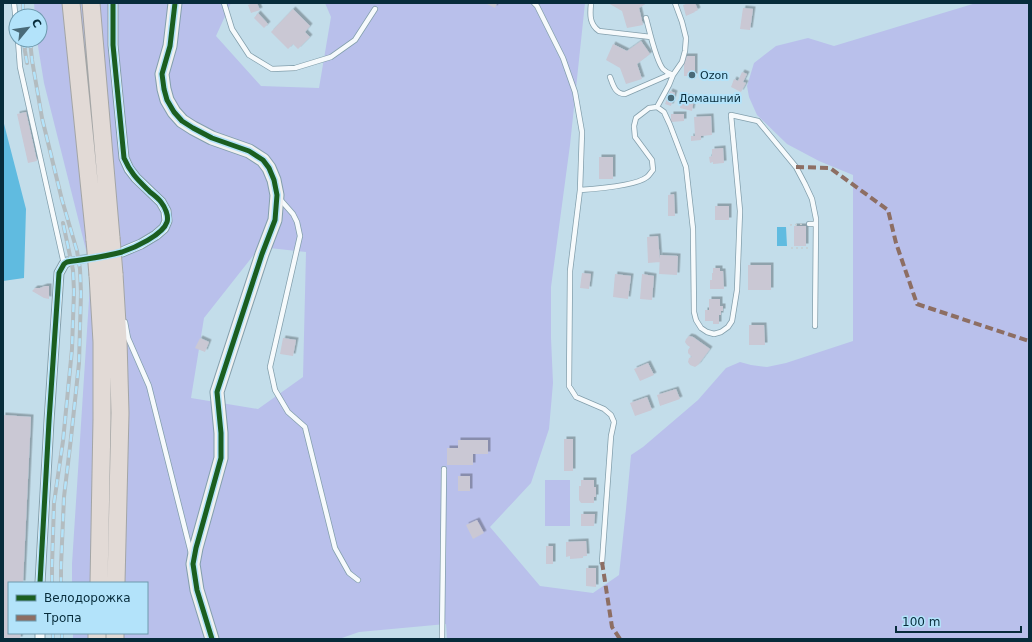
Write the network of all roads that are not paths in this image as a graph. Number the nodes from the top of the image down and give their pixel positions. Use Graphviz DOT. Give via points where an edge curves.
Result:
graph roads {
  1 [pos="71,3"];
  2 [pos="91,3"];
  3 [pos="113,3"];
  4 [pos="175,3"];
  5 [pos="224,3"];
  6 [pos="534,3"];
  7 [pos="591,3"];
  8 [pos="675,3"];
  9 [pos="375,9"];
  10 [pos="646,18"];
  11 [pos="651,37"];
  12 [pos="19,48"];
  13 [pos="672,75"];
  14 [pos="610,77"];
  15 [pos="657,106"];
  16 [pos="580,190"];
  17 [pos="277,195"];
  18 [pos="809,224"];
  19 [pos="816,224"];
  20 [pos="103,239"];
  21 [pos="809,248"];
  22 [pos="816,248"];
  23 [pos="122,252"];
  24 [pos="66,263"];
  25 [pos="106,274"];
  26 [pos="122,310"];
  27 [pos="124,317"];
  28 [pos="815,326"];
  29 [pos="444,469"];
  30 [pos="602,562"];
  31 [pos="194,564"];
  32 [pos="358,580"];
  33 [pos="40,582"];
  34 [pos="98,582"];
  35 [pos="116,582"];
  36 [pos="212,639"];
  37 [pos="442,639"];
  1 -- 20 [label="highway"];
  2 -- 20 [label="highway"];
  3 -- 23 [label="street" via="113,45 124,158 136,178 161,202 168,221 156,235"];
  4 -- 17 [label="street" via="170,46 162,74 167,100 182,121 193,128 212,138 249,151 263,160 274,180"];
  5 -- 9 [label="lane" via="232,29 249,55 272,69 295,68 331,57 355,40"];
  6 -- 16 [label="lane" via="563,58 575,92 582,132"];
  7 -- 11 [label="lane" via="591,19 599,31"];
  8 -- 13 [label="lane" via="686,38 682,62"];
  10 -- 11 [label="lane"];
  11 -- 13 [label="lane" via="661,66"];
  12 -- 24 [label="lane" via="20,67"];
  13 -- 14 [label="lane" via="622,94 616,91"];
  13 -- 15 [label="lane"];
  15 -- 16 [label="lane" via="649,108 636,118 634,126 635,137 652,160 653,170 647,177 617,186"];
  15 -- 19 [label="lane" via="664,112 686,168 693,229 694,312 701,328 714,334 721,332 732,321 735,305 740,211 731,115 758,121 796,167 812,199"];
  16 -- 30 [label="lane" via="570,271 569,386 576,397 604,409 614,422"];
  17 -- 31 [label="street" via="275,220 217,392 221,458 196,548"];
  17 -- 32 [label="lane" via="293,214 300,236 270,367 275,390 288,412 305,427 335,548 349,573"];
  18 -- 19 [label="lane"];
  19 -- 22 [label="lane"];
  20 -- 25 [label="highway, bridge"];
  21 -- 22 [label="lane"];
  22 -- 28 [label="lane"];
  24 -- 33 [label="street" via="59,273"];
  25 -- 26 [label="lane"];
  25 -- 34 [label="highway" via="102,342"];
  25 -- 35 [label="highway" via="118,340 120,413"];
  27 -- 31 [label="lane" via="128,338 149,386"];
  29 -- 37 [label="lane"];
  31 -- 36 [label="street" via="197,590"];
}
